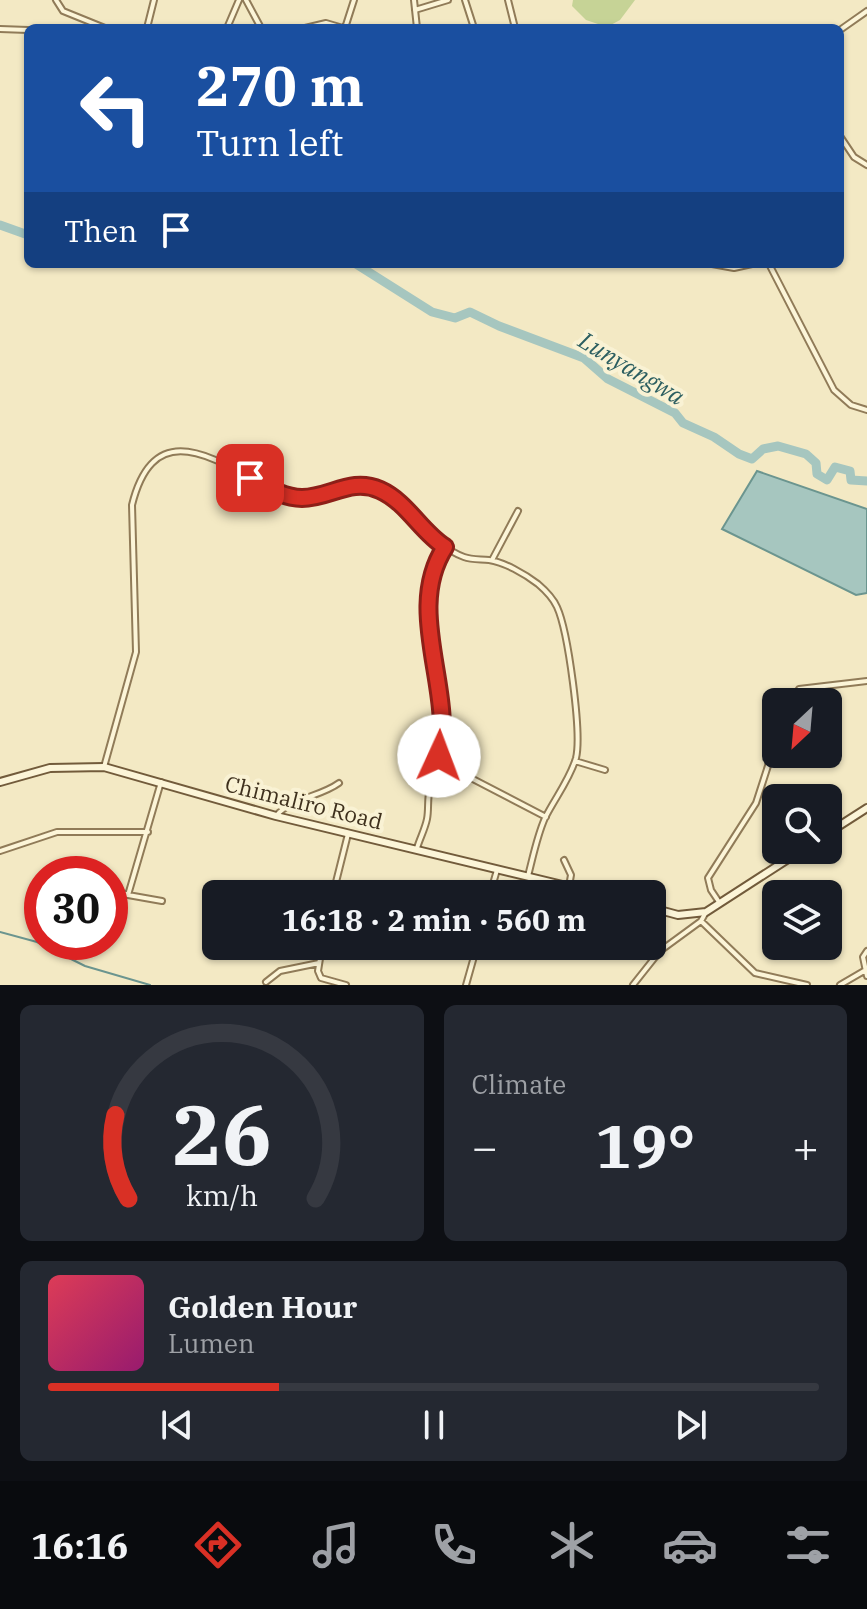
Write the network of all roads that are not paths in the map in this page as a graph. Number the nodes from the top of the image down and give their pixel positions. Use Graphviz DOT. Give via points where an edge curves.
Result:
graph roads {
  1 [pos="56,0"];
  2 [pos="154,0"];
  3 [pos="239,0"];
  4 [pos="246,0"];
  5 [pos="354,0"];
  6 [pos="414,0"];
  7 [pos="448,0"];
  8 [pos="465,0"];
  9 [pos="508,0"];
  10 [pos="415,10"];
  11 [pos="867,11"];
  12 [pos="95,24"];
  13 [pos="148,24"];
  14 [pos="229,24"];
  15 [pos="259,24"];
  16 [pos="345,24"];
  17 [pos="417,24"];
  18 [pos="473,24"];
  19 [pos="514,24"];
  20 [pos="844,27"];
  21 [pos="0,29"];
  22 [pos="24,30"];
  23 [pos="844,142"];
  24 [pos="867,165"];
  25 [pos="771,268"];
  26 [pos="867,410"];
  27 [pos="518,511"];
  28 [pos="445,547"];
  29 [pos="492,560"];
  30 [pos="867,681"];
  31 [pos="808,688"];
  32 [pos="441,747"];
  33 [pos="575,761"];
  34 [pos="104,767"];
  35 [pos="767,768"];
  36 [pos="605,770"];
  37 [pos="0,782"];
  38 [pos="161,782"];
  39 [pos="339,783"];
  40 [pos="867,808"];
  41 [pos="276,816"];
  42 [pos="546,817"];
  43 [pos="842,824"];
  44 [pos="148,832"];
  45 [pos="349,833"];
  46 [pos="417,848"];
  47 [pos="0,851"];
  48 [pos="564,860"];
  49 [pos="781,864"];
  50 [pos="497,867"];
  51 [pos="528,876"];
  52 [pos="337,880"];
  53 [pos="494,880"];
  54 [pos="544,880"];
  55 [pos="570,880"];
  56 [pos="128,895"];
  57 [pos="162,901"];
  58 [pos="721,904"];
  59 [pos="666,912"];
  60 [pos="706,912"];
  61 [pos="701,921"];
  62 [pos="867,951"];
  63 [pos="320,960"];
  64 [pos="473,960"];
  65 [pos="319,963"];
  66 [pos="866,974"];
  67 [pos="266,982"];
  68 [pos="346,985"];
  69 [pos="466,985"];
  70 [pos="633,985"];
  71 [pos="807,985"];
  72 [pos="840,985"];
  1 -- 12 [label="street" via="63,11"];
  2 -- 13 [label="street"];
  3 -- 14 [label="street"];
  4 -- 15 [label="street"];
  5 -- 16 [label="street"];
  6 -- 10 [label="street"];
  7 -- 10 [label="street"];
  8 -- 18 [label="street"];
  9 -- 19 [label="street"];
  10 -- 17 [label="street"];
  11 -- 20 [label="street"];
  21 -- 22 [label="street"];
  23 -- 24 [label="street"];
  25 -- 26 [label="street" via="834,390 851,405"];
  27 -- 29 [label="street"];
  28 -- 29 [label="street" via="465,558"];
  28 -- 32 [label="street" via="429,591"];
  28 -- 34 [label="street" via="393,497 370,486 290,497 199,454 175,451 154,458 132,505 136,652"];
  29 -- 33 [label="street" via="538,584 556,605 571,672"];
  30 -- 31 [label="street"];
  32 -- 42 [label="street" via="455,754 460,771 469,777"];
  32 -- 46 [label="street"];
  33 -- 36 [label="street"];
  33 -- 42 [label="street"];
  34 -- 37 [label="street, Chimaliro Road" via="50,768"];
  34 -- 38 [label="street, Chimaliro Road"];
  35 -- 58 [label="street" via="756,803 708,878"];
  38 -- 41 [label="street, Chimaliro Road"];
  38 -- 44 [label="street"];
  39 -- 41 [label="street" via="286,806"];
  40 -- 43 [label="street"];
  41 -- 45 [label="street, Chimaliro Road"];
  42 -- 51 [label="street"];
  44 -- 47 [label="street" via="57,832"];
  44 -- 56 [label="street"];
  45 -- 46 [label="street, Chimaliro Road"];
  45 -- 52 [label="street"];
  46 -- 50 [label="street, Chimaliro Road"];
  48 -- 55 [label="street"];
  49 -- 58 [label="street"];
  50 -- 51 [label="street, Chimaliro Road"];
  50 -- 53 [label="street"];
  51 -- 54 [label="street, Chimaliro Road"];
  56 -- 57 [label="street"];
  58 -- 60 [label="street"];
  59 -- 60 [label="street"];
  60 -- 61 [label="street"];
  61 -- 70 [label="street" via="660,951"];
  61 -- 71 [label="street" via="763,978"];
  62 -- 66 [label="street"];
  63 -- 65 [label="street"];
  64 -- 69 [label="street"];
  65 -- 67 [label="street" via="280,971"];
  65 -- 68 [label="street" via="321,978"];
  66 -- 72 [label="street"];
}
